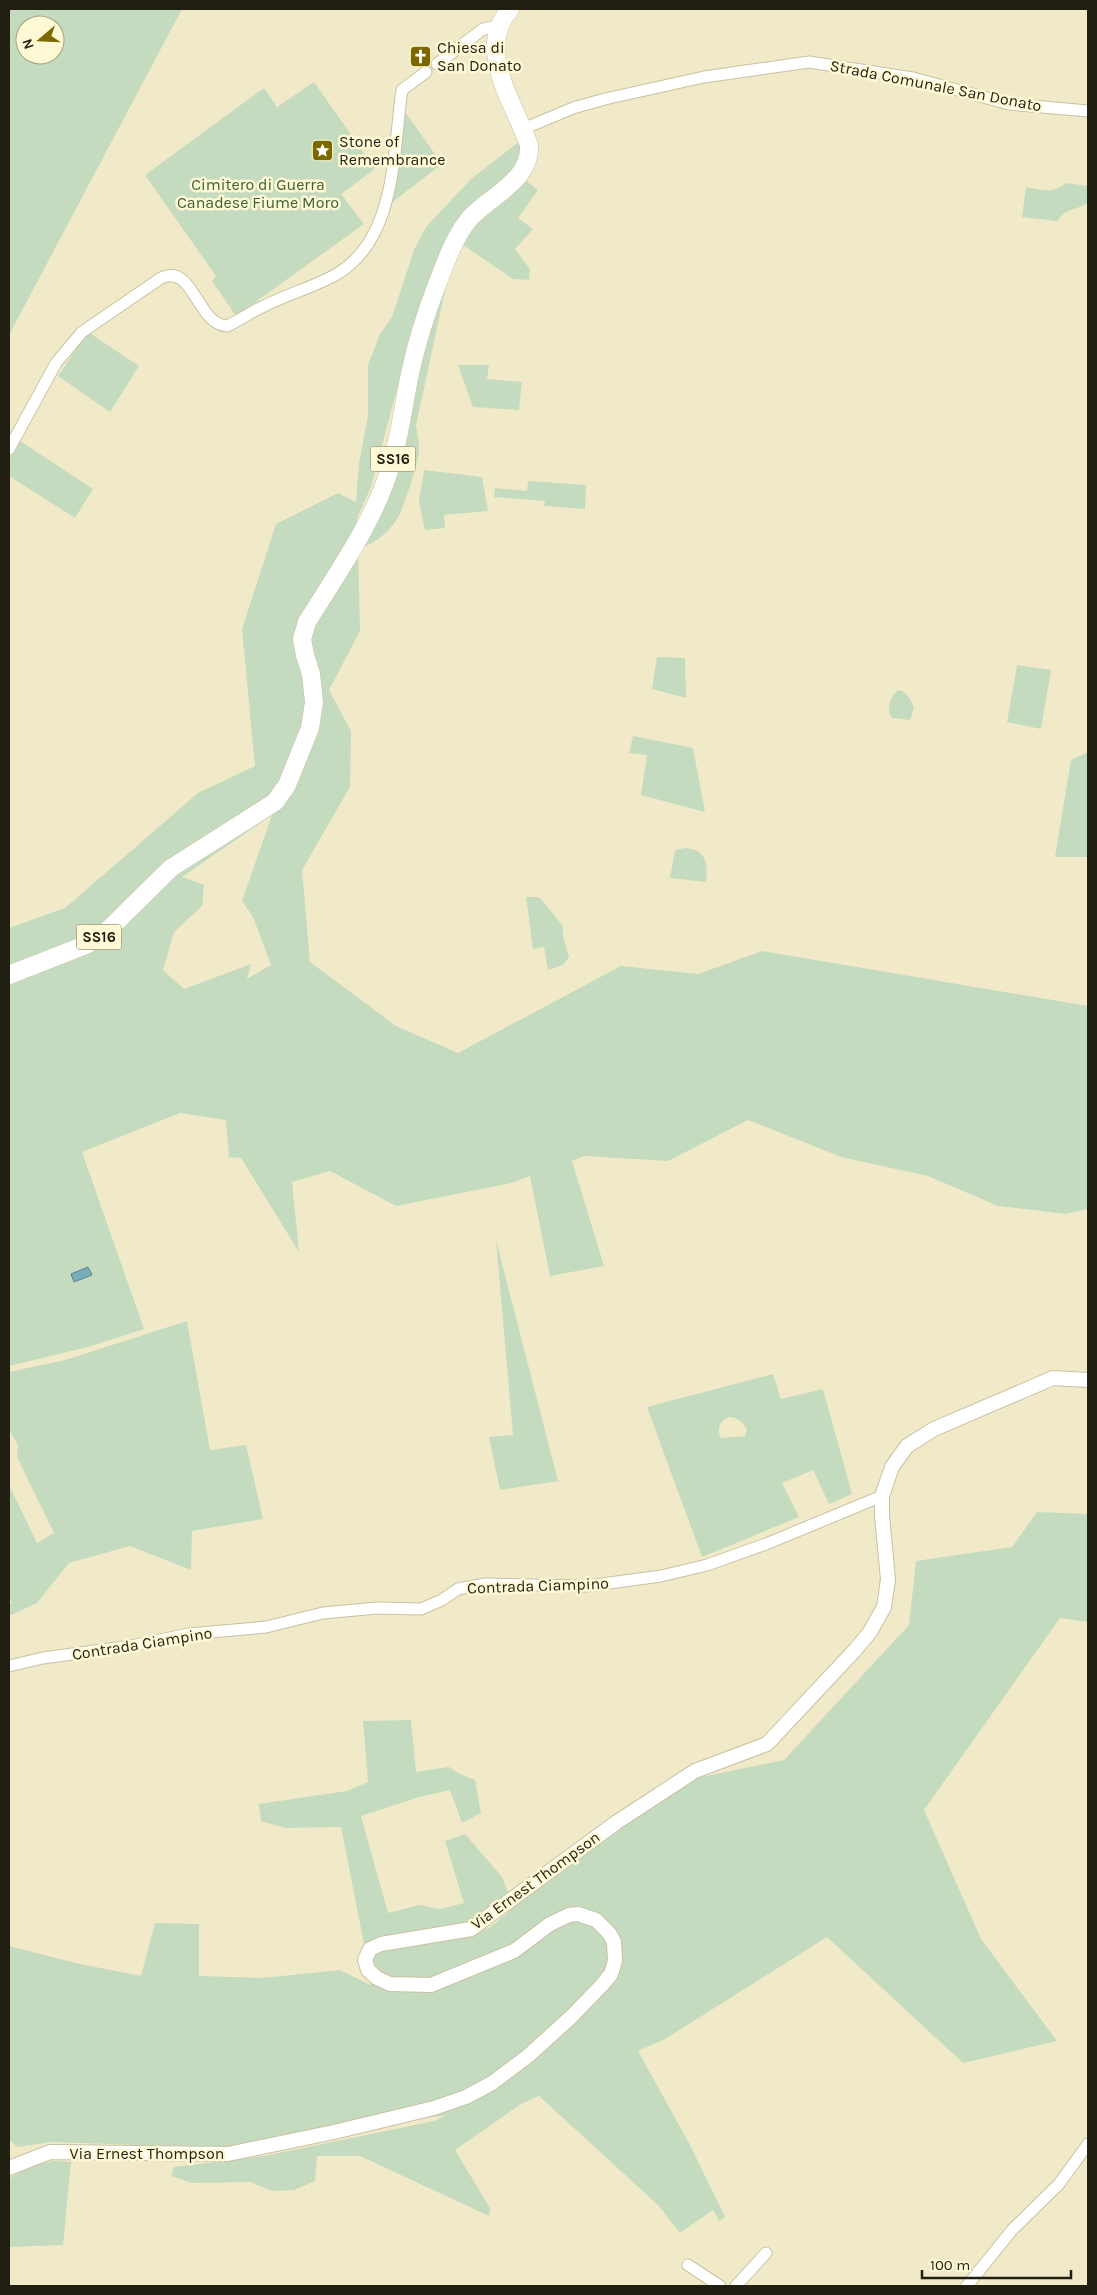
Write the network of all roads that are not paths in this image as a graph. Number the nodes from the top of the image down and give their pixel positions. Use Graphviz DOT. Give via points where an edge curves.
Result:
graph roads {
  1 [pos="510,9"];
  2 [pos="498,26"];
  3 [pos="437,64"];
  4 [pos="426,72"];
  5 [pos="1088,111"];
  6 [pos="523,130"];
  7 [pos="9,449"];
  8 [pos="9,975"];
  9 [pos="1088,1380"];
  10 [pos="882,1496"];
  11 [pos="9,1666"];
  12 [pos="1088,2144"];
  13 [pos="9,2168"];
  14 [pos="766,2253"];
  15 [pos="688,2265"];
  16 [pos="720,2286"];
  17 [pos="736,2286"];
  18 [pos="967,2286"];
  1 -- 2 [label="main road, SS16"];
  2 -- 3 [label="street" via="483,29"];
  2 -- 6 [label="main road, SS16" via="494,41 497,62"];
  4 -- 7 [label="street" via="402,90 382,220 351,263 323,281 263,306 227,326 208,316 184,280 168,275 161,278 82,332 56,363"];
  5 -- 6 [label="street, Strada Comunale San Donato" via="1009,104 913,78 809,62 704,77 604,99 573,108"];
  6 -- 8 [label="main road, SS16" via="529,145 527,164 513,182 470,219 449,254 412,364 391,465 372,514 307,622 302,639 314,702 310,728 287,785 275,802 170,868 105,933 67,954"];
  9 -- 10 [label="street, Via Ernest Thompson" via="1053,1378 922,1436 898,1456"];
  10 -- 11 [label="street, Contrada Ciampino" via="766,1544 707,1565 662,1576 587,1586 485,1584 458,1588 442,1600 421,1609 377,1608 323,1614 266,1627 189,1634"];
  10 -- 13 [label="street, Via Ernest Thompson" via="888,1579 884,1606 870,1632 855,1650 767,1744 695,1770 616,1822 471,1929 381,1944 370,1949 366,1960 368,1970 377,1978 390,1984 431,1985 514,1951 560,1918 578,1914 596,1920 614,1942 615,1961 611,1974 528,2056 492,2083 466,2096 434,2108 334,2132 228,2154 50,2152"];
  12 -- 18 [label="street" via="1059,2184 1012,2230"];
  14 -- 17 [label="street"];
  15 -- 16 [label="street"];
}
